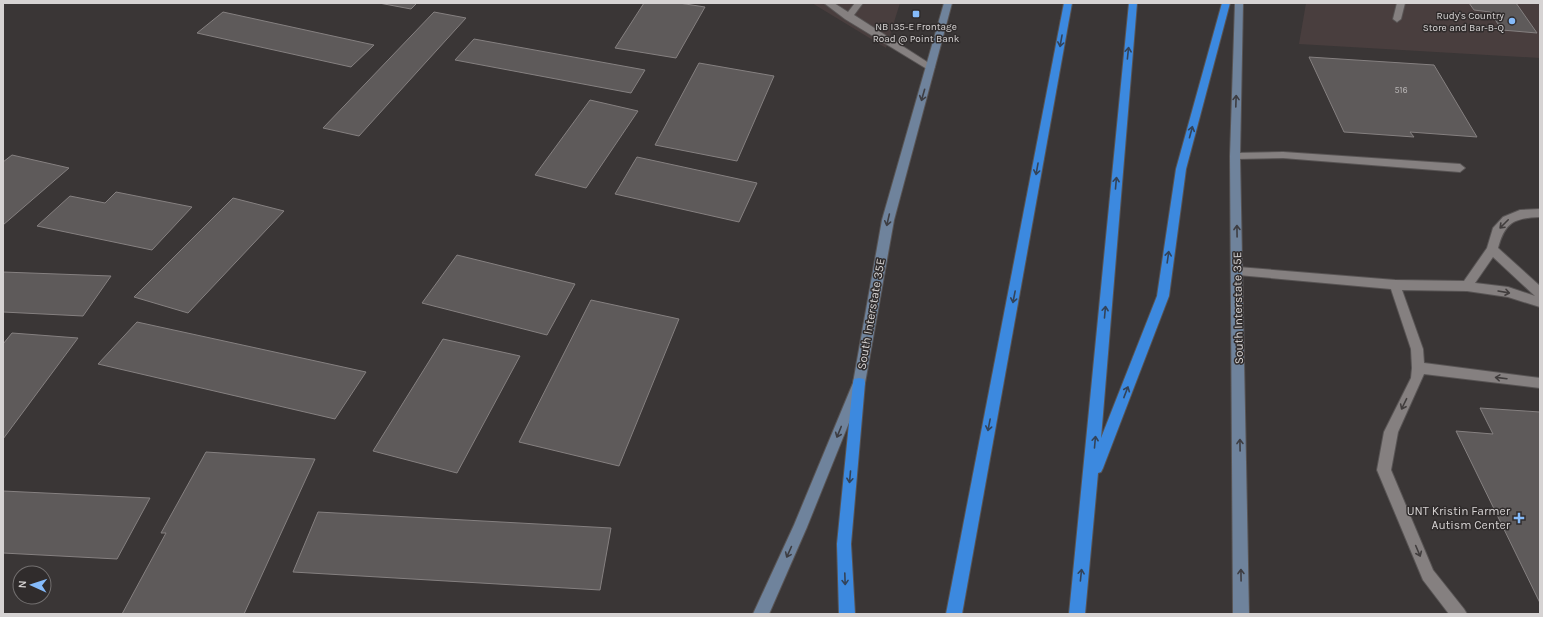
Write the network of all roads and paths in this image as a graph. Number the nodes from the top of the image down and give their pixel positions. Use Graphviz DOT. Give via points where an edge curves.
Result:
graph roads {
  1 [pos="828,3"];
  2 [pos="859,3"];
  3 [pos="948,3"];
  4 [pos="1068,3"];
  5 [pos="1133,3"];
  6 [pos="1226,3"];
  7 [pos="1239,3"];
  8 [pos="1401,3"];
  9 [pos="848,17"];
  10 [pos="1397,19"];
  11 [pos="930,67"];
  12 [pos="1235,156"];
  13 [pos="1460,168"];
  14 [pos="1540,213"];
  15 [pos="1492,249"];
  16 [pos="1238,271"];
  17 [pos="1395,285"];
  18 [pos="1467,286"];
  19 [pos="1540,293"];
  20 [pos="1540,302"];
  21 [pos="1418,368"];
  22 [pos="859,383"];
  23 [pos="1540,383"];
  24 [pos="1091,481"];
  25 [pos="761,614"];
  26 [pos="847,614"];
  27 [pos="954,614"];
  28 [pos="1077,614"];
  29 [pos="1241,614"];
  30 [pos="1459,614"];
  1 -- 9 [label="lane"];
  2 -- 9 [label="lane"];
  3 -- 11 [label="main road, South Interstate 35E"];
  4 -- 27 [label="highway, one-way"];
  24 -- 5 [label="highway, one-way"];
  24 -- 6 [label="highway, one-way" via="1163,296 1181,170"];
  12 -- 7 [label="main road, South Interstate 35E, one-way"];
  8 -- 10 [label="lane"];
  9 -- 11 [label="lane"];
  11 -- 22 [label="main road, South Interstate 35E, one-way" via="888,220"];
  12 -- 13 [label="lane" via="1283,155"];
  16 -- 12 [label="main road, South Interstate 35E, one-way"];
  14 -- 15 [label="lane, one-way" via="1520,214 1506,220 1497,231"];
  15 -- 18 [label="lane"];
  15 -- 19 [label="lane"];
  16 -- 17 [label="lane"];
  29 -- 16 [label="main road, South Interstate 35E, one-way"];
  17 -- 18 [label="lane"];
  17 -- 21 [label="lane" via="1417,349"];
  18 -- 20 [label="lane, one-way" via="1508,292"];
  23 -- 21 [label="lane, one-way"];
  21 -- 30 [label="lane, one-way" via="1417,378 1391,432 1384,470 1428,575"];
  22 -- 25 [label="main road, South Interstate 35E, one-way"];
  22 -- 26 [label="highway, one-way" via="844,544"];
  28 -- 24 [label="highway, one-way"];
}
